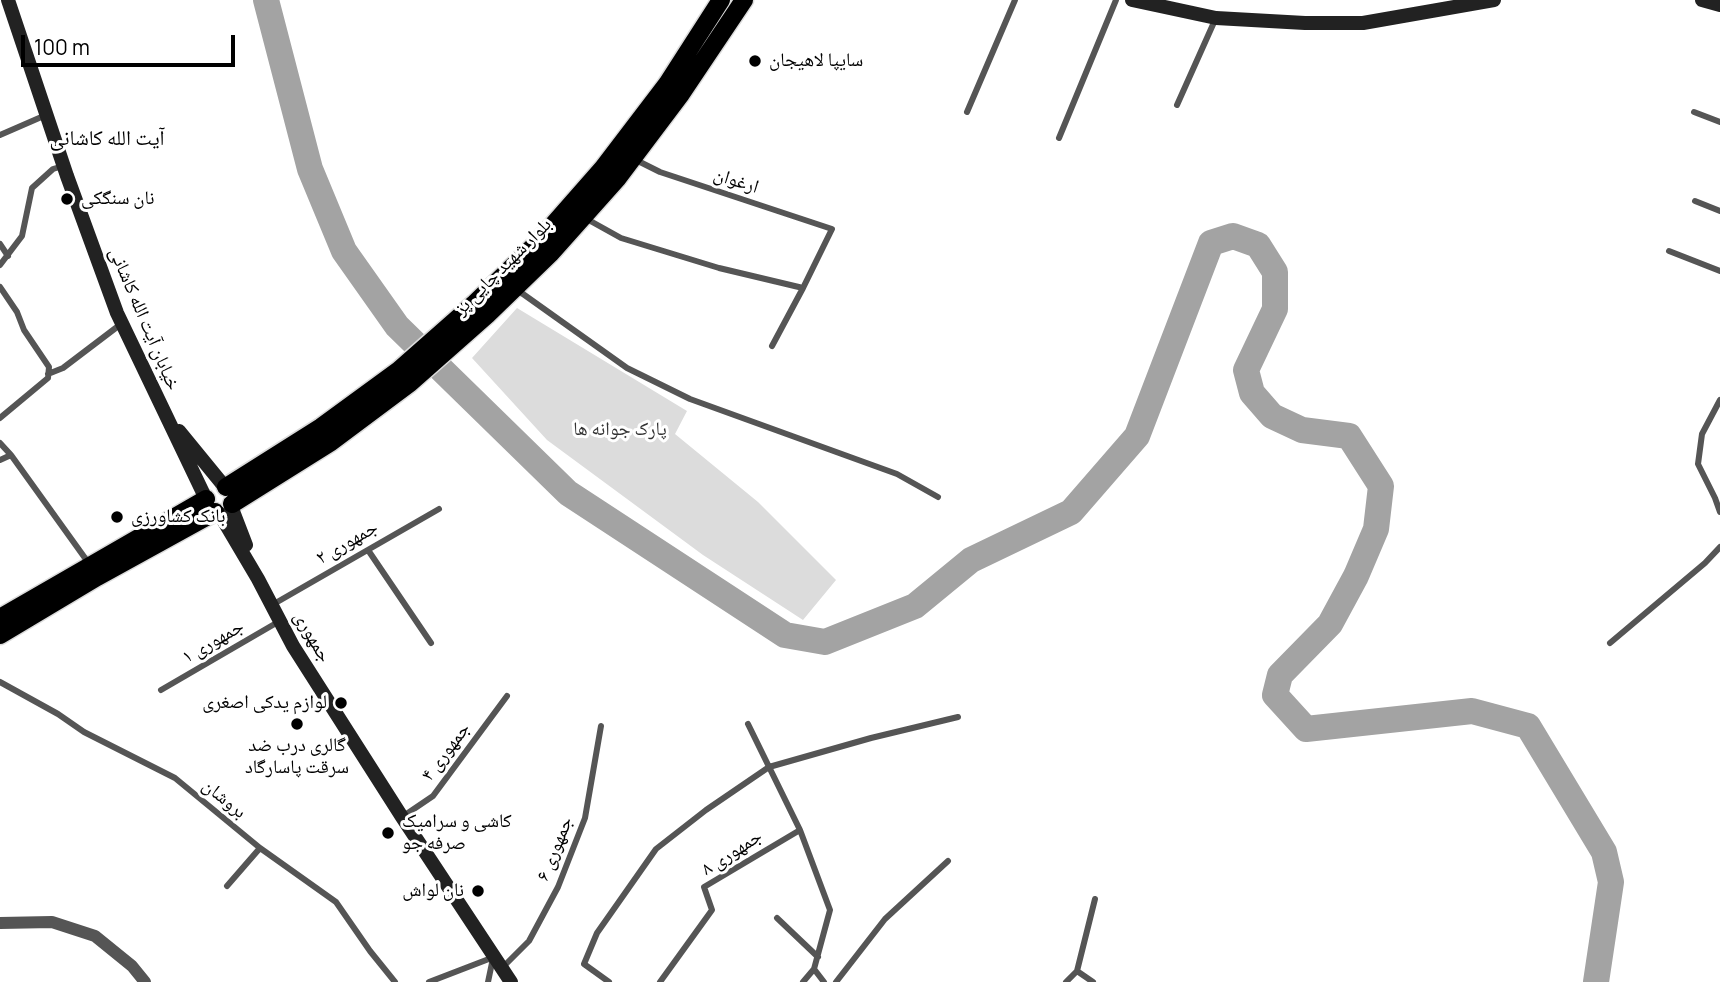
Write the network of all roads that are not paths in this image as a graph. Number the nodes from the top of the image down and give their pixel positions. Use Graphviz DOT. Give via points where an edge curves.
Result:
graph roads {
  1 [pos="8,0"];
  2 [pos="721,0"];
  3 [pos="744,0"];
  4 [pos="1015,0"];
  5 [pos="1116,0"];
  6 [pos="1132,0"];
  7 [pos="1702,0"];
  8 [pos="1485,1"];
  9 [pos="1720,5"];
  10 [pos="1216,18"];
  11 [pos="1177,105"];
  12 [pos="967,112"];
  13 [pos="1694,112"];
  14 [pos="47,115"];
  15 [pos="1720,122"];
  16 [pos="0,135"];
  17 [pos="1059,138"];
  18 [pos="632,158"];
  19 [pos="64,165"];
  20 [pos="1695,201"];
  21 [pos="1720,211"];
  22 [pos="583,217"];
  23 [pos="0,244"];
  24 [pos="1670,251"];
  25 [pos="8,256"];
  26 [pos="0,265"];
  27 [pos="1720,271"];
  28 [pos="0,287"];
  29 [pos="515,288"];
  30 [pos="803,288"];
  31 [pos="122,324"];
  32 [pos="455,332"];
  33 [pos="772,346"];
  34 [pos="48,374"];
  35 [pos="1720,400"];
  36 [pos="165,414"];
  37 [pos="0,418"];
  38 [pos="0,443"];
  39 [pos="11,455"];
  40 [pos="0,460"];
  41 [pos="938,497"];
  42 [pos="222,501"];
  43 [pos="439,509"];
  44 [pos="1720,512"];
  45 [pos="1720,547"];
  46 [pos="368,550"];
  47 [pos="94,571"];
  48 [pos="272,605"];
  49 [pos="0,618"];
  50 [pos="280,621"];
  51 [pos="0,635"];
  52 [pos="431,643"];
  53 [pos="1610,643"];
  54 [pos="0,682"];
  55 [pos="161,690"];
  56 [pos="507,696"];
  57 [pos="958,717"];
  58 [pos="748,724"];
  59 [pos="601,726"];
  60 [pos="769,767"];
  61 [pos="402,817"];
  62 [pos="800,830"];
  63 [pos="260,848"];
  64 [pos="947,861"];
  65 [pos="227,886"];
  66 [pos="1095,899"];
  67 [pos="777,918"];
  68 [pos="0,923"];
  69 [pos="818,957"];
  70 [pos="497,962"];
  71 [pos="814,968"];
  72 [pos="1077,971"];
  73 [pos="145,982"];
  74 [pos="395,982"];
  75 [pos="429,982"];
  76 [pos="488,982"];
  77 [pos="510,982"];
  78 [pos="609,982"];
  79 [pos="660,982"];
  80 [pos="803,982"];
  81 [pos="824,982"];
  82 [pos="836,982"];
  83 [pos="1066,982"];
  84 [pos="1093,982"];
  1 -- 14 [label="main road, خیابان آیت الله کاشانی"];
  2 -- 32 [label="main road, بلوار شهید چایی پز" via="667,84 603,168 538,242 475,303"];
  3 -- 18 [label="main road, بلوار شهید چایی پز"];
  4 -- 12 [label="lane"];
  5 -- 17 [label="lane"];
  6 -- 10 [label="main road"];
  7 -- 9 [label="main road"];
  8 -- 10 [label="main road" via="1363,23"];
  10 -- 11 [label="lane"];
  13 -- 15 [label="lane"];
  14 -- 16 [label="lane"];
  14 -- 19 [label="main road, خیابان آیت الله کاشانی"];
  18 -- 22 [label="main road, بلوار شهید چایی پز"];
  18 -- 30 [label="lane, ارغوان" via="660,172 832,229"];
  19 -- 25 [label="lane" via="32,188 22,236"];
  19 -- 31 [label="main road, خیابان آیت الله کاشانی"];
  20 -- 21 [label="lane"];
  22 -- 29 [label="main road, بلوار شهید چایی پز"];
  22 -- 30 [label="lane" via="621,238"];
  23 -- 25 [label="lane"];
  24 -- 27 [label="lane"];
  25 -- 26 [label="lane"];
  28 -- 34 [label="lane" via="50,367"];
  29 -- 32 [label="main road, بلوار شهید چایی پز"];
  29 -- 41 [label="lane" via="628,368 678,393 897,474"];
  30 -- 33 [label="lane"];
  31 -- 34 [label="lane"];
  31 -- 36 [label="main road, خیابان آیت الله کاشانی"];
  32 -- 42 [label="main road, بلوار شهید چایی پز" via="404,376 321,427"];
  34 -- 37 [label="lane"];
  35 -- 44 [label="lane" via="1702,434 1698,464"];
  36 -- 42 [label="main road, خیابان آیت الله کاشانی"];
  36 -- 42 [label="main road, خیابان آیت الله کاشانی"];
  38 -- 39 [label="lane"];
  39 -- 40 [label="lane"];
  39 -- 47 [label="lane"];
  42 -- 47 [label="main road, بلوار شهید چایی پز"];
  42 -- 48 [label="main road, جمهوری"];
  43 -- 46 [label="lane, جمهوری ۲"];
  45 -- 53 [label="lane"];
  46 -- 48 [label="lane, جمهوری ۲"];
  46 -- 52 [label="lane"];
  47 -- 49 [label="main road"];
  47 -- 51 [label="main road"];
  48 -- 50 [label="main road, جمهوری"];
  50 -- 55 [label="lane, جمهوری ۱"];
  50 -- 61 [label="main road, جمهوری"];
  54 -- 63 [label="lane, بروشان" via="174,778"];
  56 -- 61 [label="lane, جمهوری ۴" via="433,796"];
  57 -- 60 [label="lane"];
  58 -- 60 [label="lane"];
  59 -- 70 [label="lane, جمهوری ۶" via="586,818 558,887 528,941"];
  60 -- 62 [label="lane"];
  60 -- 78 [label="lane" via="656,849 597,933 584,964"];
  61 -- 70 [label="main road, جمهوری"];
  62 -- 69 [label="lane" via="830,910"];
  62 -- 79 [label="lane, جمهوری ۸" via="705,887 712,910"];
  63 -- 65 [label="lane"];
  63 -- 74 [label="lane, بروشان" via="336,902"];
  64 -- 82 [label="lane" via="885,919"];
  66 -- 72 [label="lane"];
  67 -- 69 [label="lane"];
  68 -- 73 [label="street" via="52,922 95,936"];
  69 -- 71 [label="lane"];
  70 -- 75 [label="lane"];
  70 -- 76 [label="lane"];
  70 -- 77 [label="main road, جمهوری"];
  71 -- 80 [label="lane"];
  71 -- 81 [label="lane"];
  72 -- 83 [label="lane"];
  72 -- 84 [label="lane"];
}
